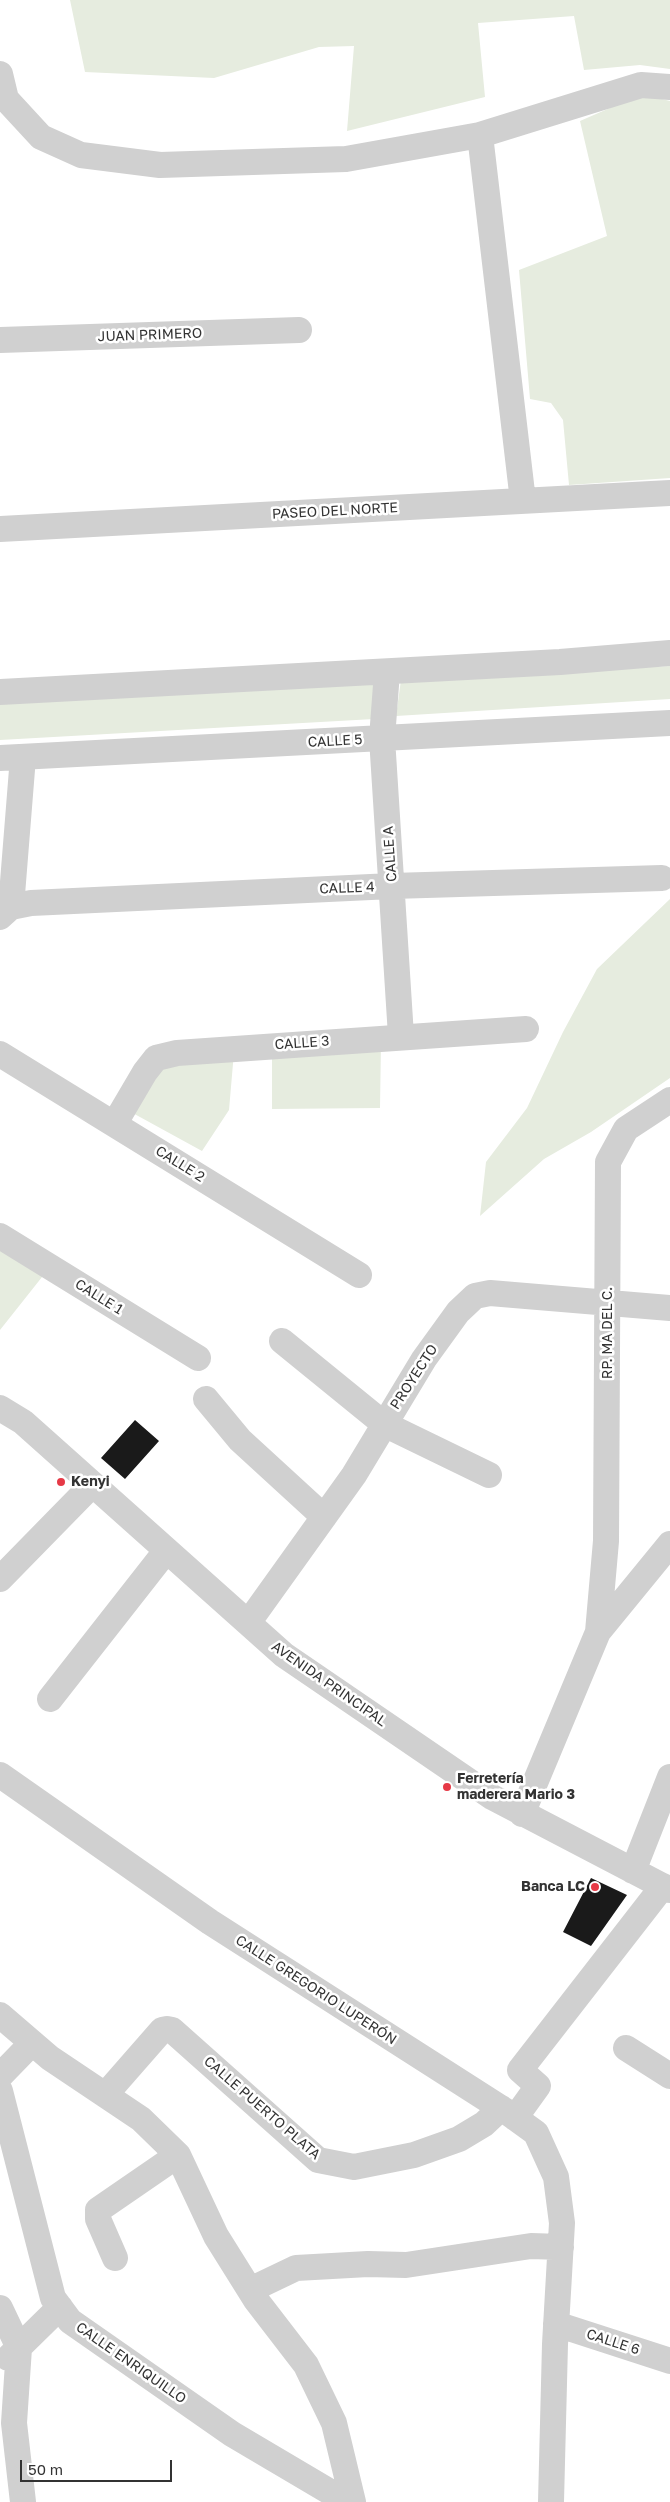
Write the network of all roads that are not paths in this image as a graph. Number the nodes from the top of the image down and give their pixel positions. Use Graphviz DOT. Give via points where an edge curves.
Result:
graph roads {
  1 [pos="0,74"];
  2 [pos="670,87"];
  3 [pos="480,135"];
  4 [pos="299,330"];
  5 [pos="0,340"];
  6 [pos="670,493"];
  7 [pos="523,501"];
  8 [pos="0,529"];
  9 [pos="670,653"];
  10 [pos="387,672"];
  11 [pos="0,692"];
  12 [pos="670,723"];
  13 [pos="382,738"];
  14 [pos="11,758"];
  15 [pos="662,878"];
  16 [pos="392,886"];
  17 [pos="14,909"];
  18 [pos="526,1029"];
  19 [pos="401,1036"];
  20 [pos="0,1054"];
  21 [pos="670,1100"];
  22 [pos="115,1123"];
  23 [pos="0,1236"];
  24 [pos="359,1275"];
  25 [pos="608,1302"];
  26 [pos="670,1308"];
  27 [pos="282,1341"];
  28 [pos="198,1358"];
  29 [pos="206,1399"];
  30 [pos="0,1408"];
  31 [pos="384,1424"];
  32 [pos="489,1475"];
  33 [pos="92,1485"];
  34 [pos="324,1516"];
  35 [pos="670,1544"];
  36 [pos="166,1551"];
  37 [pos="0,1579"];
  38 [pos="248,1624"];
  39 [pos="598,1632"];
  40 [pos="50,1699"];
  41 [pos="0,1775"];
  42 [pos="670,1777"];
  43 [pos="522,1814"];
  44 [pos="633,1871"];
  45 [pos="666,1888"];
  46 [pos="0,2015"];
  47 [pos="32,2043"];
  48 [pos="626,2048"];
  49 [pos="0,2076"];
  50 [pos="670,2076"];
  51 [pos="0,2091"];
  52 [pos="106,2094"];
  53 [pos="503,2110"];
  54 [pos="178,2155"];
  55 [pos="561,2247"];
  56 [pos="115,2258"];
  57 [pos="250,2290"];
  58 [pos="60,2306"];
  59 [pos="0,2308"];
  60 [pos="556,2324"];
  61 [pos="9,2357"];
  62 [pos="670,2361"];
  63 [pos="22,2502"];
  64 [pos="347,2502"];
  65 [pos="353,2502"];
  66 [pos="551,2502"];
  1 -- 3 [label="street" via="6,99 41,137 81,155 160,165 346,159"];
  2 -- 3 [label="street" via="641,85"];
  3 -- 7 [label="street"];
  4 -- 5 [label="street, JUAN PRIMERO"];
  6 -- 7 [label="street, PASEO DEL NORTE"];
  7 -- 8 [label="street, PASEO DEL NORTE"];
  9 -- 10 [label="street"];
  10 -- 11 [label="street"];
  10 -- 13 [label="street, CALLE A"];
  12 -- 13 [label="street, CALLE 5"];
  13 -- 14 [label="street, CALLE 5"];
  13 -- 16 [label="street, CALLE A"];
  14 -- 17 [label="street"];
  15 -- 16 [label="street, CALLE 4"];
  16 -- 17 [label="street, CALLE 4"];
  16 -- 19 [label="street, CALLE A"];
  18 -- 19 [label="street, CALLE 3"];
  19 -- 22 [label="street, CALLE 3" via="177,1053 156,1058"];
  20 -- 22 [label="street, CALLE 2"];
  21 -- 25 [label="street, RP. MA DEL C." via="626,1130 608,1162"];
  22 -- 24 [label="street, CALLE 2"];
  23 -- 28 [label="street, CALLE 1"];
  25 -- 26 [label="street, PROYECTO"];
  25 -- 31 [label="street, PROYECTO" via="490,1293 475,1296 458,1312 424,1359"];
  25 -- 39 [label="street, RP. MA DEL C." via="606,1541"];
  27 -- 31 [label="street"];
  29 -- 34 [label="street" via="240,1440"];
  30 -- 33 [label="street, AVENIDA PRINCIPAL" via="23,1422"];
  31 -- 32 [label="street"];
  31 -- 34 [label="street, PROYECTO" via="354,1475"];
  33 -- 36 [label="street, AVENIDA PRINCIPAL"];
  33 -- 37 [label="street"];
  34 -- 38 [label="street, PROYECTO"];
  35 -- 39 [label="street"];
  36 -- 38 [label="street, AVENIDA PRINCIPAL"];
  36 -- 40 [label="street"];
  38 -- 43 [label="street, AVENIDA PRINCIPAL" via="284,1655"];
  39 -- 43 [label="street"];
  41 -- 53 [label="street, CALLE GREGORIO LUPERÓN" via="210,1922"];
  42 -- 44 [label="street"];
  43 -- 44 [label="street, AVENIDA PRINCIPAL"];
  44 -- 45 [label="street, AVENIDA PRINCIPAL"];
  45 -- 53 [label="street" via="520,2070 538,2086"];
  46 -- 47 [label="street"];
  47 -- 49 [label="street"];
  47 -- 52 [label="street"];
  48 -- 50 [label="street"];
  51 -- 58 [label="street, CALLE ENRIQUILLO" via="53,2298"];
  52 -- 53 [label="street, CALLE PUERTO PLATA" via="162,2030 167,2029 172,2030 318,2160 354,2167 414,2155 459,2139"];
  52 -- 54 [label="street" via="141,2118"];
  53 -- 55 [label="street, CALLE GREGORIO LUPERÓN" via="536,2133 556,2177 562,2223"];
  54 -- 56 [label="street" via="98,2210 98,2218"];
  54 -- 57 [label="street" via="216,2236"];
  55 -- 57 [label="street" via="531,2246 406,2265 296,2268"];
  55 -- 60 [label="street, CALLE GREGORIO LUPERÓN"];
  57 -- 65 [label="street" via="306,2365 334,2423"];
  58 -- 61 [label="street"];
  58 -- 64 [label="street, CALLE ENRIQUILLO" via="70,2321 232,2434"];
  59 -- 61 [label="street"];
  60 -- 62 [label="street, CALLE 6"];
  60 -- 66 [label="street, CALLE GREGORIO LUPERÓN"];
  61 -- 63 [label="street"];
}
